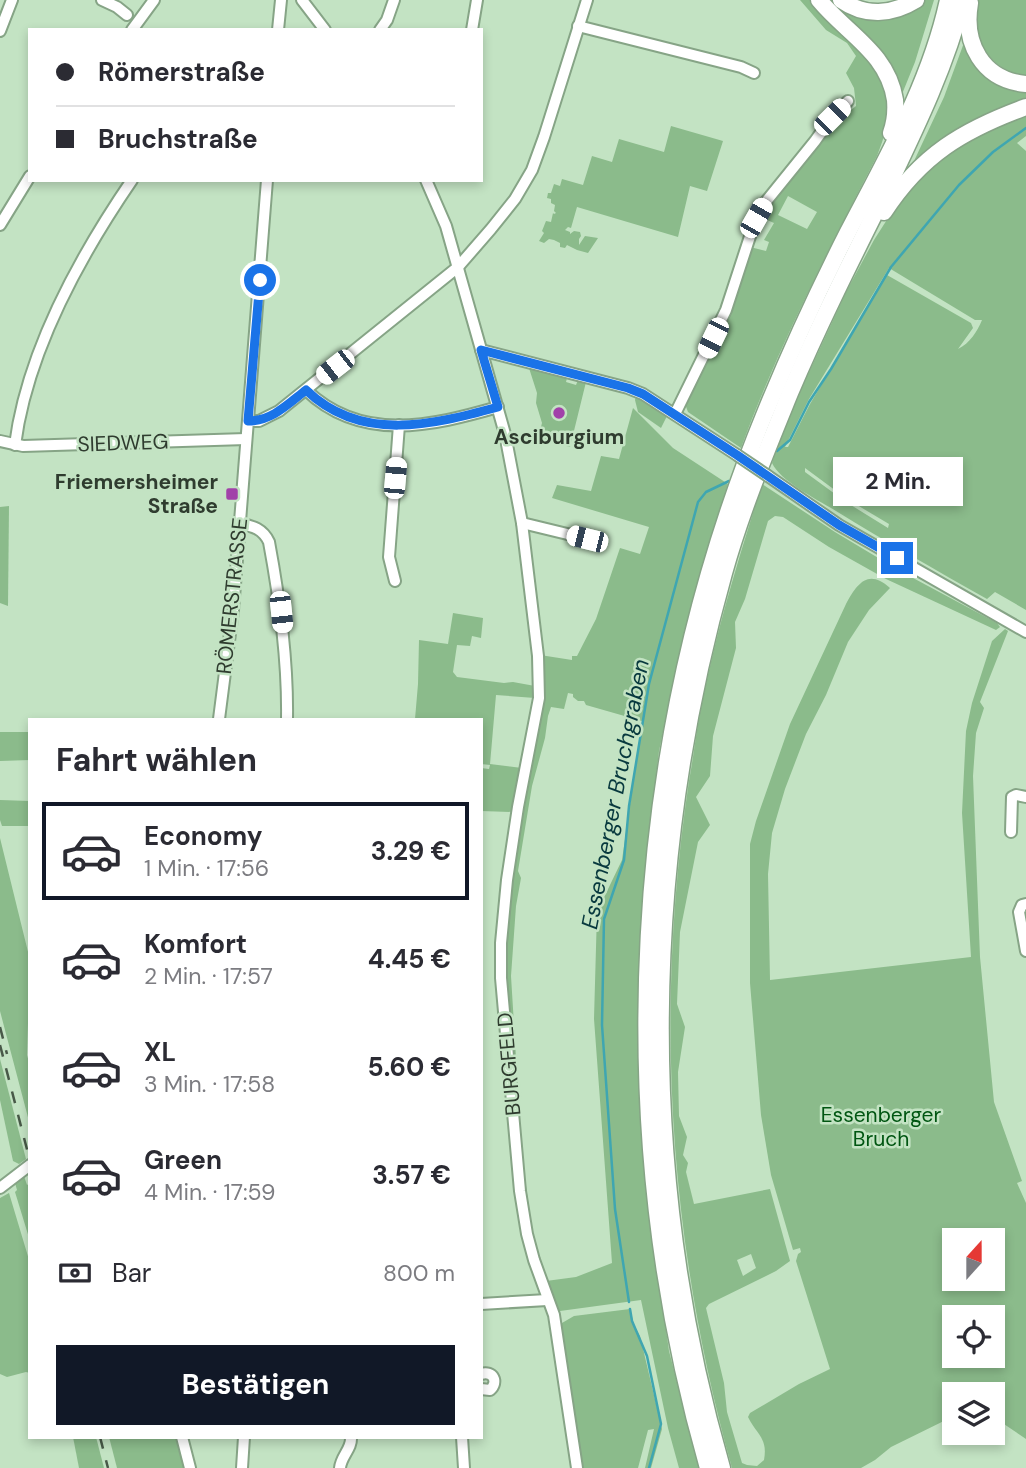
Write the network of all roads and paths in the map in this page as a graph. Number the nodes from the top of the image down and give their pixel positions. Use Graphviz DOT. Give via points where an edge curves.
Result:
graph roads {
  1 [pos="12,0"];
  2 [pos="102,0"];
  3 [pos="154,0"];
  4 [pos="281,0"];
  5 [pos="302,0"];
  6 [pos="394,0"];
  7 [pos="477,0"];
  8 [pos="587,0"];
  9 [pos="819,0"];
  10 [pos="841,0"];
  11 [pos="916,0"];
  12 [pos="948,0"];
  13 [pos="963,0"];
  14 [pos="971,0"];
  15 [pos="127,15"];
  16 [pos="579,26"];
  17 [pos="133,28"];
  18 [pos="278,28"];
  19 [pos="323,28"];
  20 [pos="381,28"];
  21 [pos="472,28"];
  22 [pos="0,32"];
  23 [pos="754,74"];
  24 [pos="1026,84"];
  25 [pos="848,101"];
  26 [pos="1026,107"];
  27 [pos="878,174"];
  28 [pos="28,179"];
  29 [pos="131,182"];
  30 [pos="267,182"];
  31 [pos="427,182"];
  32 [pos="0,225"];
  33 [pos="851,260"];
  34 [pos="458,267"];
  35 [pos="481,350"];
  36 [pos="306,390"];
  37 [pos="498,407"];
  38 [pos="675,414"];
  39 [pos="248,421"];
  40 [pos="399,425"];
  41 [pos="246,439"];
  42 [pos="0,441"];
  43 [pos="15,445"];
  44 [pos="522,523"];
  45 [pos="241,524"];
  46 [pos="587,539"];
  47 [pos="395,581"];
  48 [pos="1026,632"];
  49 [pos="219,718"];
  50 [pos="287,718"];
  51 [pos="1026,797"];
  52 [pos="1011,832"];
  53 [pos="1026,904"];
  54 [pos="1026,951"];
  55 [pos="28,1167"];
  56 [pos="0,1188"];
  57 [pos="547,1300"];
  58 [pos="483,1304"];
  59 [pos="483,1374"];
  60 [pos="483,1389"];
  61 [pos="183,1439"];
  62 [pos="244,1439"];
  63 [pos="351,1439"];
  64 [pos="462,1439"];
  65 [pos="190,1468"];
  66 [pos="242,1468"];
  67 [pos="340,1468"];
  68 [pos="464,1468"];
  69 [pos="577,1468"];
  70 [pos="708,1468"];
  71 [pos="722,1468"];
  1 -- 22 [label="street"];
  2 -- 15 [label="street"];
  3 -- 17 [label="street"];
  4 -- 18 [label="street"];
  5 -- 19 [label="street"];
  6 -- 20 [label="street"];
  7 -- 21 [label="street"];
  8 -- 16 [label="street"];
  9 -- 27 [label="highway" via="877,56 890,81 895,119"];
  10 -- 11 [label="highway" via="868,12 886,13"];
  12 -- 27 [label="highway" via="932,58"];
  13 -- 33 [label="highway" via="923,115"];
  14 -- 24 [label="highway" via="969,32 982,62 1005,79"];
  16 -- 23 [label="street"];
  16 -- 34 [label="street" via="532,170 515,199"];
  25 -- 38 [label="street" via="756,218 726,310"];
  26 -- 33 [label="highway" via="992,119 944,146 908,180 864,248"];
  27 -- 70 [label="highway" via="819,290 736,490 691,648 661,805 649,941 650,1130 670,1303"];
  28 -- 32 [label="street"];
  29 -- 43 [label="street" via="66,290 35,365"];
  30 -- 39 [label="street, RÖMERSTRASSE"];
  31 -- 34 [label="street, BURGFELD"];
  33 -- 71 [label="highway" via="771,439 727,560 697,679 670,843 660,1002 664,1147 681,1286"];
  34 -- 35 [label="street, BURGFELD"];
  34 -- 36 [label="street"];
  35 -- 37 [label="street, BURGFELD"];
  35 -- 38 [label="street" via="628,388"];
  36 -- 39 [label="street" via="279,411"];
  36 -- 40 [label="street" via="345,417"];
  37 -- 40 [label="street" via="446,421"];
  37 -- 44 [label="street, BURGFELD"];
  38 -- 48 [label="street, bridge" via="839,525"];
  39 -- 41 [label="street, RÖMERSTRASSE"];
  40 -- 47 [label="street" via="389,557"];
  41 -- 43 [label="street, SIEDWEG"];
  41 -- 45 [label="street, RÖMERSTRASSE"];
  42 -- 43 [label="street, SIEDWEG"];
  44 -- 46 [label="street"];
  44 -- 57 [label="street, BURGFELD" via="539,698 507,880 501,968 520,1191 527,1234"];
  45 -- 49 [label="street, RÖMERSTRASSE"];
  45 -- 50 [label="street" via="266,536 281,612"];
  51 -- 52 [label="street" via="1012,797"];
  53 -- 54 [label="street" via="1019,912"];
  55 -- 56 [label="street"];
  57 -- 58 [label="street"];
  57 -- 69 [label="street, BURGFELD" via="554,1315"];
  59 -- 60 [label="street" via="491,1374 495,1384 490,1390"];
  61 -- 65 [label="street"];
  62 -- 66 [label="street"];
  63 -- 67 [label="street"];
  64 -- 68 [label="street"];
}
